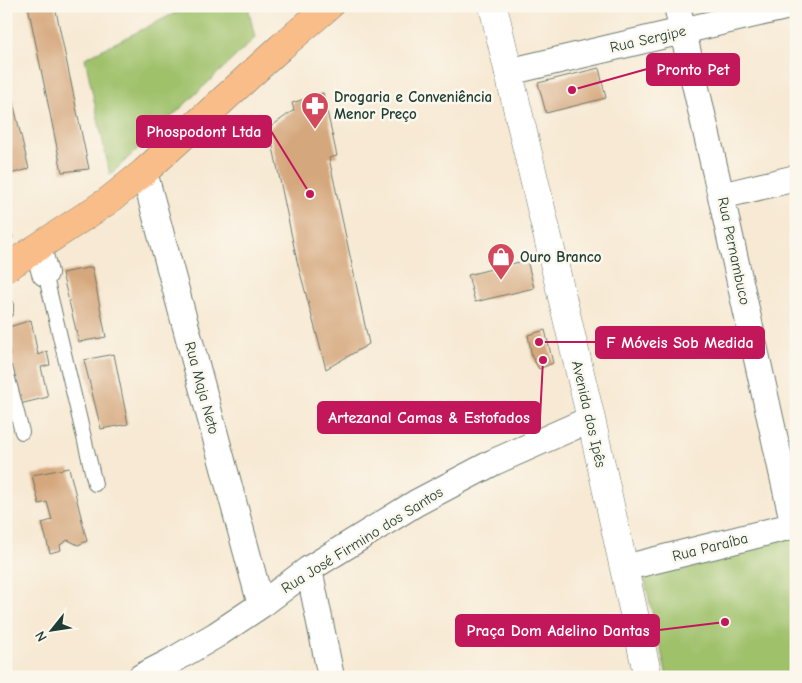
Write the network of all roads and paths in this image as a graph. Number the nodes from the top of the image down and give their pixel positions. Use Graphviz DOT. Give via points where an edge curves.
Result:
graph roads {
  1 [pos="329,6"];
  2 [pos="493,6"];
  3 [pos="789,6"];
  4 [pos="680,18"];
  5 [pos="508,72"];
  6 [pos="144,172"];
  7 [pos="796,178"];
  8 [pos="721,196"];
  9 [pos="42,260"];
  10 [pos="6,268"];
  11 [pos="6,304"];
  12 [pos="6,311"];
  13 [pos="6,371"];
  14 [pos="591,419"];
  15 [pos="22,432"];
  16 [pos="95,484"];
  17 [pos="795,525"];
  18 [pos="624,568"];
  19 [pos="309,570"];
  20 [pos="260,605"];
  21 [pos="141,677"];
  22 [pos="331,677"];
  23 [pos="648,677"];
  1 -- 6 [label="main road"];
  2 -- 5 [label="street, Avenida dos Ipês"];
  3 -- 4 [label="street, Rua Sergipe"];
  4 -- 5 [label="street, Rua Sergipe"];
  4 -- 8 [label="street, Rua Pernambuco"];
  5 -- 14 [label="street, Avenida dos Ipês"];
  6 -- 9 [label="main road"];
  6 -- 20 [label="street, Rua Maja Neto"];
  7 -- 8 [label="street"];
  8 -- 17 [label="street, Rua Pernambuco"];
  9 -- 10 [label="main road"];
  9 -- 16 [label="lane"];
  11 -- 12 [label="lane"];
  13 -- 15 [label="lane"];
  14 -- 18 [label="street, Avenida dos Ipês"];
  14 -- 19 [label="street, Rua José Firmino dos Santos" via="494,462 416,502"];
  17 -- 18 [label="street, Rua Paraíba"];
  18 -- 23 [label="street, Avenida dos Ipês"];
  19 -- 20 [label="street, Rua José Firmino dos Santos"];
  19 -- 22 [label="street"];
  20 -- 21 [label="street, Rua José Firmino dos Santos" via="216,635"];
}
